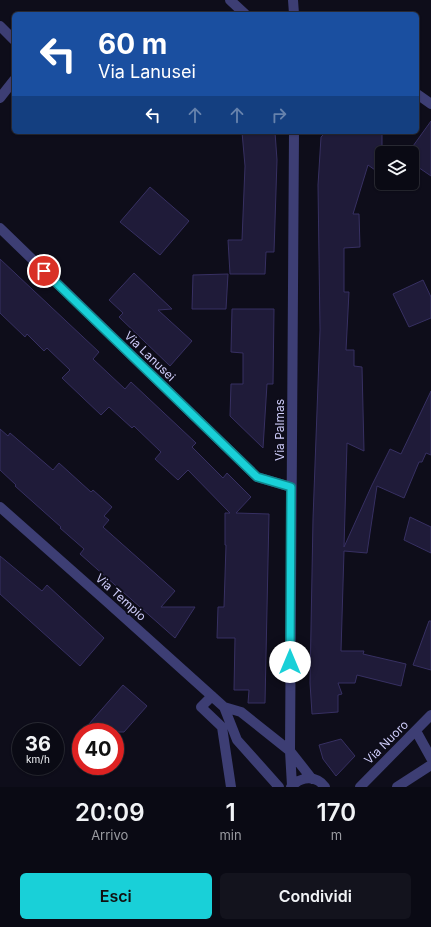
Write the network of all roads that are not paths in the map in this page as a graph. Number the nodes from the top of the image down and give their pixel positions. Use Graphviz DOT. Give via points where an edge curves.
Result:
graph roads {
  1 [pos="230,0"];
  2 [pos="293,0"];
  3 [pos="243,12"];
  4 [pos="294,12"];
  5 [pos="0,26"];
  6 [pos="12,38"];
  7 [pos="12,83"];
  8 [pos="419,95"];
  9 [pos="0,98"];
  10 [pos="431,104"];
  11 [pos="294,134"];
  12 [pos="0,228"];
  13 [pos="291,487"];
  14 [pos="0,507"];
  15 [pos="212,696"];
  16 [pos="224,708"];
  17 [pos="431,715"];
  18 [pos="416,731"];
  19 [pos="290,751"];
  20 [pos="431,758"];
  21 [pos="431,765"];
  22 [pos="312,779"];
  23 [pos="231,787"];
  24 [pos="279,787"];
  25 [pos="292,787"];
  26 [pos="325,787"];
  27 [pos="360,787"];
  28 [pos="397,787"];
  1 -- 3 [label="street"];
  2 -- 4 [label="street"];
  5 -- 6 [label="street"];
  7 -- 9 [label="street"];
  8 -- 10 [label="street"];
  11 -- 13 [label="street, Via Palmas"];
  12 -- 13 [label="street, Via Lanusei" via="257,477"];
  13 -- 19 [label="street, Via Palmas"];
  14 -- 15 [label="street, Via Tempio"];
  15 -- 16 [label="street, Via Tempio"];
  15 -- 23 [label="street" via="201,707 222,727"];
  16 -- 19 [label="street, Via Tempio" via="241,712"];
  16 -- 24 [label="street, Via Tempio" via="237,740"];
  17 -- 18 [label="street, Via Nuoro"];
  18 -- 20 [label="street"];
  18 -- 27 [label="street, Via Nuoro"];
  19 -- 22 [label="street, Via Tempio"];
  19 -- 25 [label="street, Via Palmas"];
  21 -- 28 [label="street"];
  22 -- 25 [label="street" via="306,778"];
  22 -- 26 [label="street"];
}
